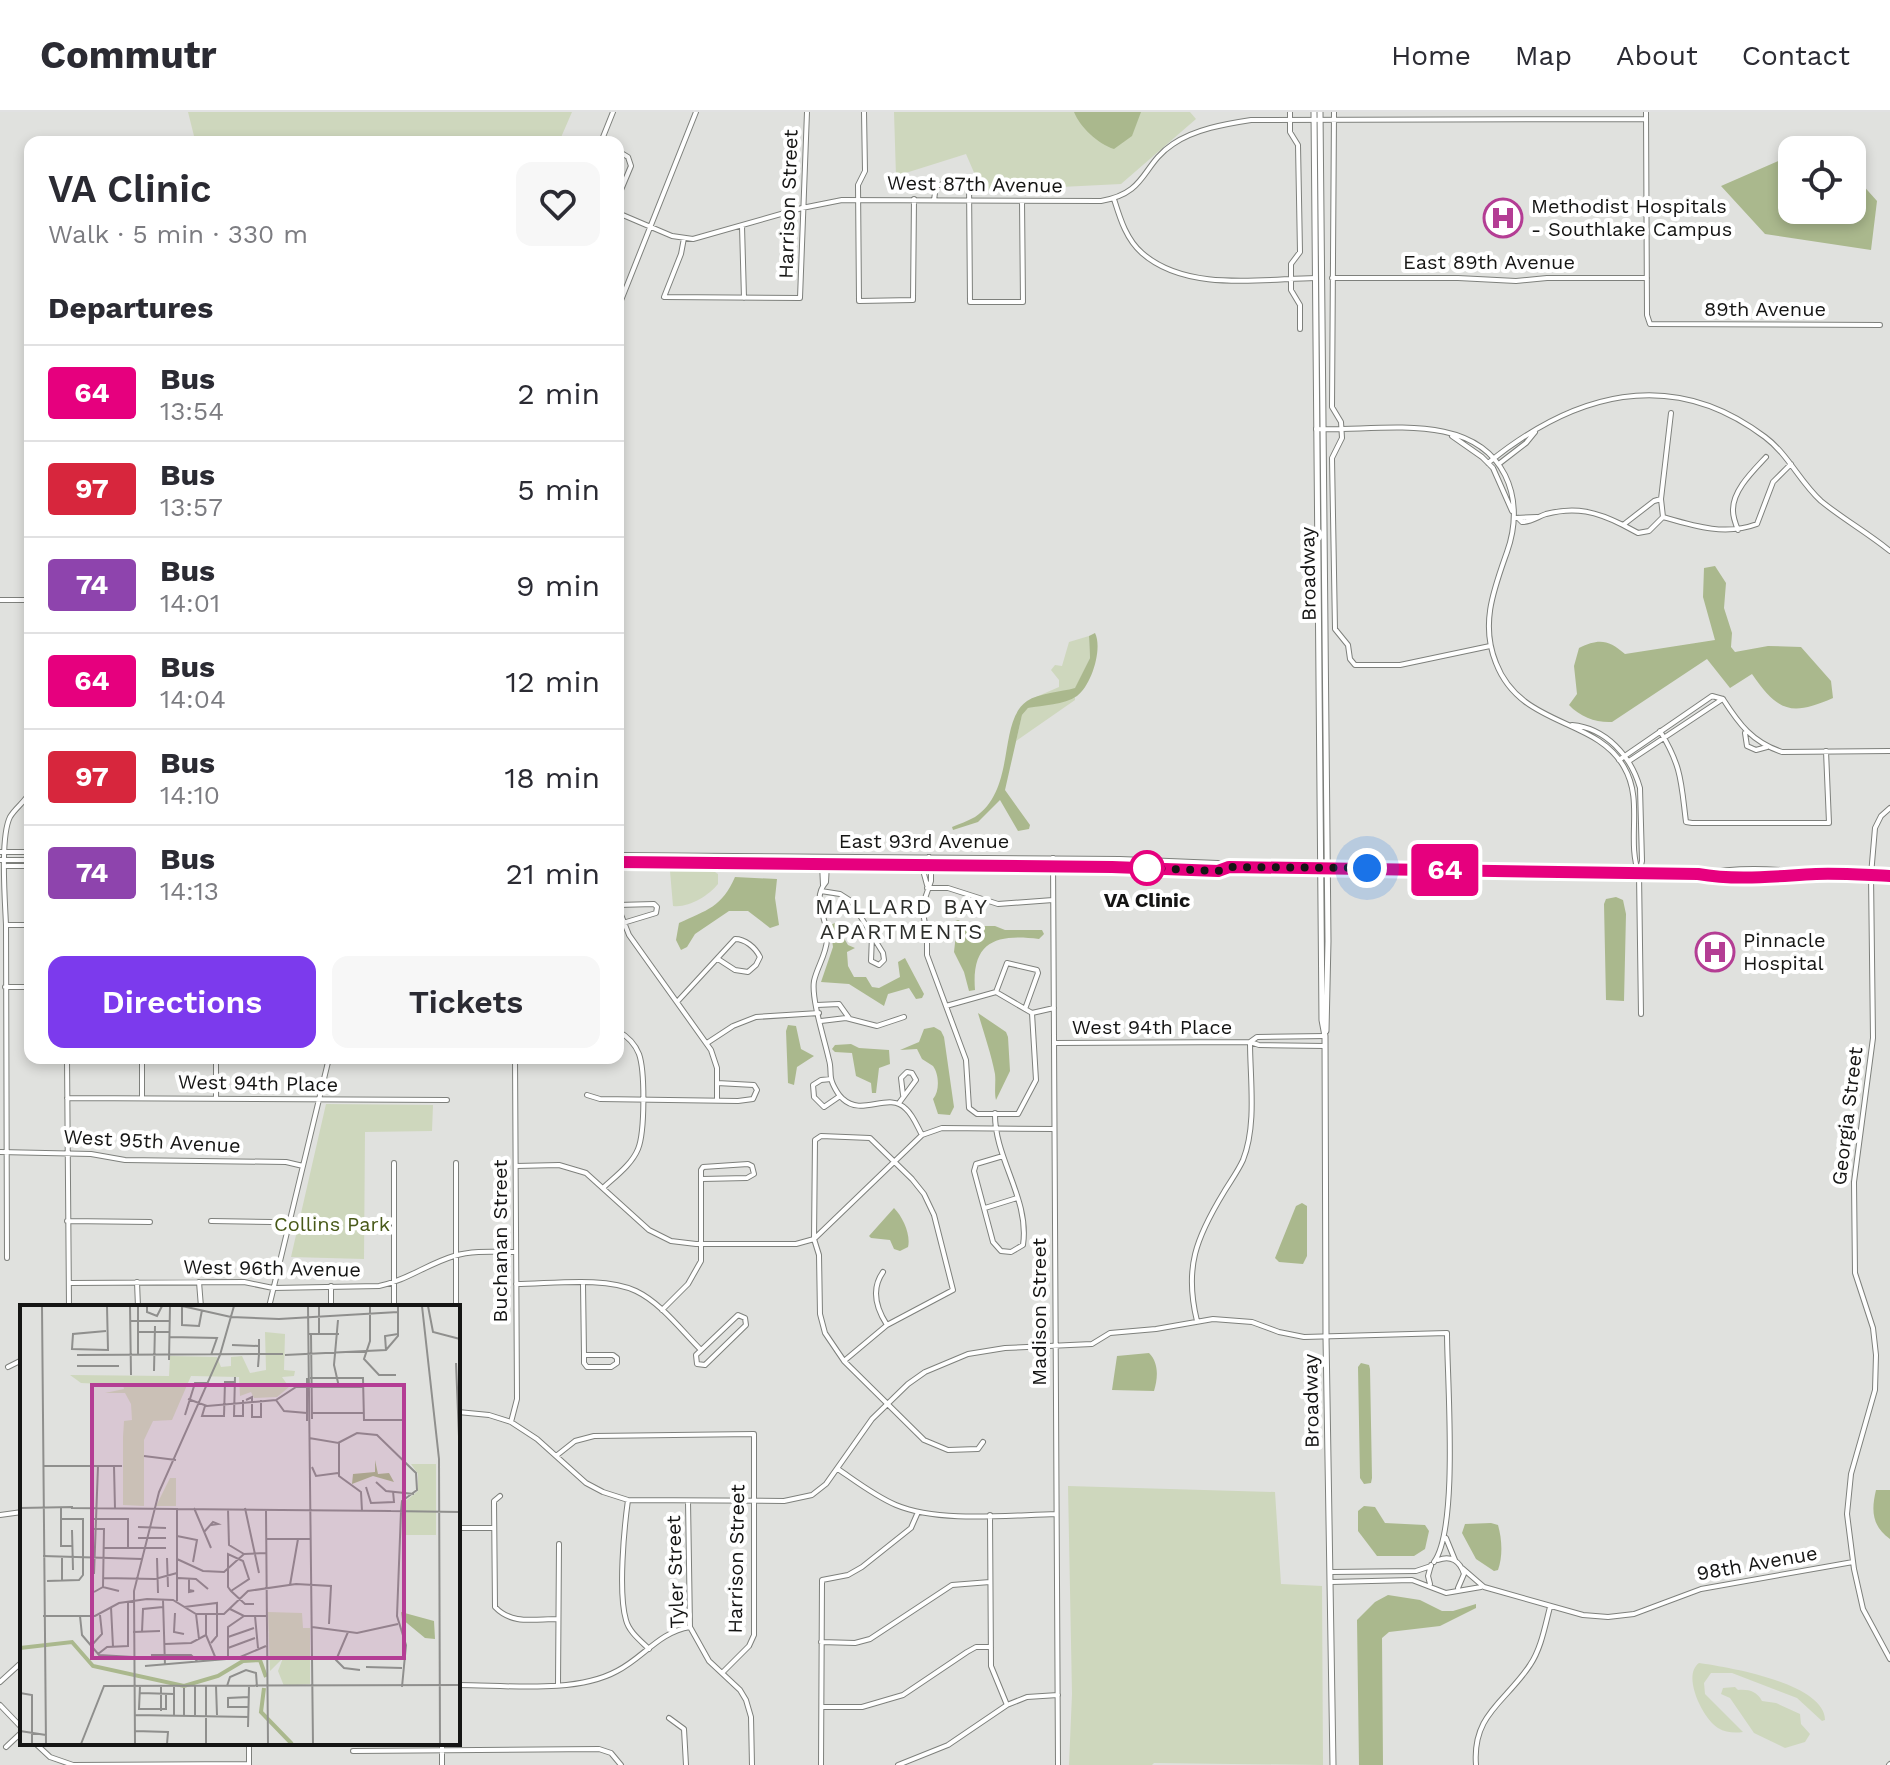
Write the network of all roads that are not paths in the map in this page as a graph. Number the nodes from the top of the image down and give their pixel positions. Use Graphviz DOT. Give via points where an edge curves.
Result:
graph roads {
  1 [pos="613,112"];
  2 [pos="696,112"];
  3 [pos="807,112"];
  4 [pos="864,112"];
  5 [pos="1290,112"];
  6 [pos="1314,112"];
  7 [pos="1320,112"];
  8 [pos="1334,112"];
  9 [pos="1494,112"];
  10 [pos="1646,112"];
  11 [pos="1646,119"];
  12 [pos="1290,120"];
  13 [pos="1317,120"];
  14 [pos="1334,120"];
  15 [pos="1494,120"];
  16 [pos="603,136"];
  17 [pos="624,155"];
  18 [pos="624,183"];
  19 [pos="914,199"];
  20 [pos="1114,199"];
  21 [pos="858,200"];
  22 [pos="934,200"];
  23 [pos="969,200"];
  24 [pos="1022,201"];
  25 [pos="802,208"];
  26 [pos="624,216"];
  27 [pos="742,226"];
  28 [pos="652,228"];
  29 [pos="684,238"];
  30 [pos="1315,278"];
  31 [pos="1332,278"];
  32 [pos="1647,278"];
  33 [pos="1291,279"];
  34 [pos="624,294"];
  35 [pos="744,298"];
  36 [pos="1880,325"];
  37 [pos="1300,329"];
  38 [pos="1671,413"];
  39 [pos="1319,429"];
  40 [pos="1342,429"];
  41 [pos="1536,430"];
  42 [pos="1450,434"];
  43 [pos="1766,457"];
  44 [pos="1494,458"];
  45 [pos="1488,463"];
  46 [pos="1499,464"];
  47 [pos="1791,464"];
  48 [pos="1493,468"];
  49 [pos="1661,499"];
  50 [pos="1513,511"];
  51 [pos="1663,517"];
  52 [pos="1516,518"];
  53 [pos="1623,525"];
  54 [pos="1738,530"];
  55 [pos="1890,551"];
  56 [pos="0,600"];
  57 [pos="24,600"];
  58 [pos="1490,646"];
  59 [pos="1723,699"];
  60 [pos="1569,725"];
  61 [pos="1660,731"];
  62 [pos="1744,731"];
  63 [pos="1664,738"];
  64 [pos="1767,747"];
  65 [pos="1826,751"];
  66 [pos="1890,751"];
  67 [pos="1625,756"];
  68 [pos="1619,760"];
  69 [pos="1626,764"];
  70 [pos="24,800"];
  71 [pos="1890,808"];
  72 [pos="3,852"];
  73 [pos="24,852"];
  74 [pos="825,857"];
  75 [pos="929,857"];
  76 [pos="624,858"];
  77 [pos="624,858"];
  78 [pos="1053,858"];
  79 [pos="2,860"];
  80 [pos="24,860"];
  81 [pos="825,863"];
  82 [pos="928,865"];
  83 [pos="7,866"];
  84 [pos="24,866"];
  85 [pos="1054,866"];
  86 [pos="1229,867"];
  87 [pos="1319,867"];
  88 [pos="1328,867"];
  89 [pos="1639,874"];
  90 [pos="1871,875"];
  91 [pos="1890,876"];
  92 [pos="5,879"];
  93 [pos="927,888"];
  94 [pos="821,891"];
  95 [pos="1053,900"];
  96 [pos="624,906"];
  97 [pos="624,923"];
  98 [pos="6,925"];
  99 [pos="24,925"];
  100 [pos="624,925"];
  101 [pos="872,936"];
  102 [pos="718,959"];
  103 [pos="5,987"];
  104 [pos="24,987"];
  105 [pos="996,992"];
  106 [pos="677,1002"];
  107 [pos="817,1005"];
  108 [pos="946,1006"];
  109 [pos="1054,1008"];
  110 [pos="1025,1009"];
  111 [pos="819,1013"];
  112 [pos="1032,1013"];
  113 [pos="1641,1014"];
  114 [pos="904,1017"];
  115 [pos="849,1018"];
  116 [pos="821,1021"];
  117 [pos="1325,1036"];
  118 [pos="624,1037"];
  119 [pos="1250,1042"];
  120 [pos="707,1043"];
  121 [pos="1054,1043"];
  122 [pos="1325,1046"];
  123 [pos="67,1064"];
  124 [pos="142,1064"];
  125 [pos="216,1064"];
  126 [pos="328,1064"];
  127 [pos="515,1064"];
  128 [pos="831,1076"];
  129 [pos="717,1083"];
  130 [pos="587,1095"];
  131 [pos="903,1095"];
  132 [pos="840,1096"];
  133 [pos="67,1098"];
  134 [pos="142,1098"];
  135 [pos="216,1098"];
  136 [pos="319,1099"];
  137 [pos="641,1099"];
  138 [pos="447,1100"];
  139 [pos="717,1100"];
  140 [pos="899,1103"];
  141 [pos="995,1113"];
  142 [pos="1054,1129"];
  143 [pos="995,1130"];
  144 [pos="922,1135"];
  145 [pos="0,1152"];
  146 [pos="7,1153"];
  147 [pos="67,1153"];
  148 [pos="1003,1156"];
  149 [pos="892,1161"];
  150 [pos="394,1163"];
  151 [pos="456,1163"];
  152 [pos="303,1166"];
  153 [pos="516,1166"];
  154 [pos="702,1179"];
  155 [pos="604,1187"];
  156 [pos="1017,1198"];
  157 [pos="985,1208"];
  158 [pos="67,1221"];
  159 [pos="211,1221"];
  160 [pos="150,1222"];
  161 [pos="288,1227"];
  162 [pos="814,1239"];
  163 [pos="702,1244"];
  164 [pos="516,1252"];
  165 [pos="455,1256"];
  166 [pos="7,1258"];
  167 [pos="883,1272"];
  168 [pos="137,1282"];
  169 [pos="199,1282"];
  170 [pos="69,1283"];
  171 [pos="394,1283"];
  172 [pos="516,1284"];
  173 [pos="583,1284"];
  174 [pos="331,1286"];
  175 [pos="273,1288"];
  176 [pos="69,1305"];
  177 [pos="138,1305"];
  178 [pos="201,1305"];
  179 [pos="269,1305"];
  180 [pos="331,1305"];
  181 [pos="394,1305"];
  182 [pos="456,1305"];
  183 [pos="662,1310"];
  184 [pos="1197,1322"];
  185 [pos="887,1325"];
  186 [pos="1326,1337"];
  187 [pos="1055,1347"];
  188 [pos="701,1350"];
  189 [pos="584,1355"];
  190 [pos="20,1361"];
  191 [pos="844,1361"];
  192 [pos="8,1367"];
  193 [pos="886,1403"];
  194 [pos="460,1412"];
  195 [pos="511,1422"];
  196 [pos="983,1442"];
  197 [pos="556,1456"];
  198 [pos="838,1469"];
  199 [pos="500,1496"];
  200 [pos="628,1500"];
  201 [pos="753,1500"];
  202 [pos="688,1501"];
  203 [pos="20,1512"];
  204 [pos="918,1512"];
  205 [pos="1057,1514"];
  206 [pos="0,1515"];
  207 [pos="990,1515"];
  208 [pos="460,1528"];
  209 [pos="494,1528"];
  210 [pos="1446,1536"];
  211 [pos="559,1544"];
  212 [pos="1455,1560"];
  213 [pos="1853,1562"];
  214 [pos="1432,1564"];
  215 [pos="1462,1568"];
  216 [pos="1331,1572"];
  217 [pos="990,1582"];
  218 [pos="1331,1582"];
  219 [pos="1431,1586"];
  220 [pos="1484,1587"];
  221 [pos="1457,1590"];
  222 [pos="1550,1607"];
  223 [pos="558,1619"];
  224 [pos="690,1627"];
  225 [pos="821,1642"];
  226 [pos="991,1647"];
  227 [pos="649,1649"];
  228 [pos="1890,1659"];
  229 [pos="20,1664"];
  230 [pos="722,1673"];
  231 [pos="0,1682"];
  232 [pos="460,1685"];
  233 [pos="558,1685"];
  234 [pos="1058,1695"];
  235 [pos="0,1705"];
  236 [pos="1007,1705"];
  237 [pos="822,1707"];
  238 [pos="669,1718"];
  239 [pos="20,1728"];
  240 [pos="20,1732"];
  241 [pos="37,1745"];
  242 [pos="442,1745"];
  243 [pos="6,1747"];
  244 [pos="442,1750"];
  245 [pos="353,1751"];
  246 [pos="207,1764"];
  247 [pos="249,1764"];
  248 [pos="73,1765"];
  249 [pos="140,1765"];
  250 [pos="442,1765"];
  251 [pos="621,1765"];
  252 [pos="686,1765"];
  253 [pos="752,1765"];
  254 [pos="821,1765"];
  255 [pos="898,1765"];
  256 [pos="1058,1765"];
  257 [pos="1333,1765"];
  258 [pos="1476,1765"];
  1 -- 16 [label="street"];
  2 -- 28 [label="street"];
  3 -- 25 [label="street, Harrison Street"];
  4 -- 21 [label="street" via="865,171"];
  5 -- 12 [label="street"];
  6 -- 13 [label="main road, Broadway"];
  7 -- 13 [label="main road, Broadway"];
  8 -- 14 [label="street"];
  9 -- 15 [label="street"];
  10 -- 11 [label="street"];
  11 -- 15 [label="street"];
  11 -- 32 [label="street"];
  12 -- 13 [label="street"];
  12 -- 20 [label="street" via="1235,122 1187,136 1159,156 1135,187"];
  12 -- 33 [label="street" via="1298,145 1300,252 1291,264"];
  13 -- 14 [label="street"];
  13 -- 30 [label="main road, Broadway"];
  13 -- 39 [label="main road, Broadway"];
  14 -- 15 [label="street"];
  14 -- 31 [label="street"];
  17 -- 18 [label="street" via="631,166"];
  19 -- 21 [label="street, West 87th Avenue"];
  19 -- 21 [label="street" via="913,300 859,301"];
  19 -- 22 [label="street, West 87th Avenue"];
  20 -- 24 [label="street, West 87th Avenue"];
  20 -- 33 [label="street" via="1131,241 1160,265 1223,280"];
  21 -- 25 [label="street, West 87th Avenue"];
  22 -- 23 [label="street, West 87th Avenue"];
  22 -- 23 [label="street" via="936,186 966,180"];
  23 -- 24 [label="street, West 87th Avenue"];
  23 -- 24 [label="street" via="970,302 1023,302"];
  25 -- 27 [label="street, West 87th Avenue"];
  25 -- 35 [label="street, Harrison Street" via="800,298"];
  26 -- 28 [label="street, West 87th Avenue"];
  27 -- 29 [label="street, West 87th Avenue"];
  27 -- 35 [label="street"];
  28 -- 29 [label="street, West 87th Avenue"];
  28 -- 34 [label="street"];
  29 -- 35 [label="street" via="664,297"];
  30 -- 33 [label="street"];
  30 -- 39 [label="main road, Broadway"];
  31 -- 32 [label="street, East 89th Avenue"];
  31 -- 40 [label="street" via="1332,407"];
  32 -- 36 [label="street, 89th Avenue" via="1650,324"];
  33 -- 37 [label="street" via="1300,305"];
  38 -- 49 [label="street"];
  39 -- 40 [label="street"];
  39 -- 87 [label="main road, Broadway"];
  39 -- 88 [label="main road, Broadway"];
  40 -- 42 [label="street"];
  40 -- 58 [label="street" via="1332,458 1334,611 1335,629 1348,645 1352,663 1400,665"];
  41 -- 44 [label="street"];
  41 -- 46 [label="street"];
  41 -- 47 [label="street" via="1586,404 1656,395 1729,414 1768,439"];
  42 -- 44 [label="street" via="1469,439"];
  42 -- 45 [label="street"];
  43 -- 54 [label="street" via="1738,493 1732,510"];
  44 -- 45 [label="street"];
  44 -- 46 [label="street"];
  45 -- 48 [label="street"];
  46 -- 48 [label="street"];
  46 -- 50 [label="street" via="1513,495"];
  47 -- 54 [label="street" via="1773,482 1757,524"];
  47 -- 55 [label="street" via="1821,500"];
  48 -- 50 [label="street"];
  49 -- 51 [label="street"];
  49 -- 53 [label="street"];
  50 -- 52 [label="street"];
  51 -- 53 [label="street" via="1649,531 1638,533"];
  51 -- 54 [label="street"];
  52 -- 53 [label="street" via="1580,509"];
  52 -- 58 [label="street" via="1490,603"];
  56 -- 57 [label="street"];
  58 -- 60 [label="street" via="1517,695"];
  59 -- 61 [label="street" via="1712,696"];
  59 -- 62 [label="street"];
  59 -- 63 [label="street"];
  60 -- 67 [label="street" via="1597,732"];
  60 -- 68 [label="street"];
  61 -- 63 [label="street"];
  61 -- 67 [label="street"];
  62 -- 64 [label="street"];
  62 -- 64 [label="street" via="1747,746"];
  63 -- 65 [label="street" via="1681,777 1686,822 1829,823"];
  63 -- 69 [label="street"];
  64 -- 65 [label="street"];
  65 -- 66 [label="street"];
  67 -- 68 [label="street"];
  67 -- 69 [label="street"];
  68 -- 69 [label="street"];
  69 -- 89 [label="street" via="1633,788"];
  70 -- 72 [label="street" via="8,821"];
  71 -- 90 [label="street, Georgia Street" via="1875,828"];
  72 -- 73 [label="street"];
  72 -- 79 [label="street"];
  74 -- 75 [label="street, East 93rd Avenue"];
  74 -- 76 [label="street, East 93rd Avenue"];
  74 -- 81 [label="street"];
  75 -- 78 [label="street, East 93rd Avenue"];
  75 -- 82 [label="street"];
  77 -- 81 [label="street, East 93rd Avenue"];
  78 -- 85 [label="street, Madison Street"];
  78 -- 86 [label="street, East 93rd Avenue"];
  79 -- 80 [label="street"];
  79 -- 83 [label="street"];
  79 -- 92 [label="street"];
  81 -- 82 [label="street, East 93rd Avenue"];
  81 -- 94 [label="street"];
  82 -- 85 [label="street, East 93rd Avenue"];
  82 -- 93 [label="street"];
  83 -- 84 [label="street"];
  83 -- 92 [label="street"];
  85 -- 86 [label="street, East 93rd Avenue" via="1218,871"];
  85 -- 95 [label="street, Madison Street"];
  86 -- 87 [label="street, East 93rd Avenue"];
  87 -- 88 [label="street, East 93rd Avenue"];
  87 -- 117 [label="main road, Broadway"];
  88 -- 89 [label="street, East 93rd Avenue"];
  88 -- 117 [label="main road, Broadway"];
  89 -- 90 [label="street, East 93rd Avenue"];
  89 -- 113 [label="street"];
  90 -- 91 [label="street, East 93rd Avenue"];
  90 -- 213 [label="street, Georgia Street" via="1873,1038 1854,1182 1855,1273 1876,1355 1875,1390 1851,1474 1847,1514"];
  92 -- 98 [label="street"];
  93 -- 95 [label="street" via="948,888 998,904"];
  93 -- 108 [label="street" via="922,907 927,955"];
  94 -- 101 [label="street" via="851,901"];
  94 -- 107 [label="street" via="827,940 814,985"];
  95 -- 109 [label="street, Madison Street"];
  96 -- 97 [label="street" via="657,907 656,913"];
  98 -- 99 [label="street"];
  98 -- 103 [label="street"];
  100 -- 106 [label="street"];
  101 -- 101 [label="street" via="884,956 879,965 871,961"];
  102 -- 102 [label="street" via="735,939 760,957 748,972"];
  102 -- 106 [label="street"];
  103 -- 104 [label="street"];
  103 -- 146 [label="street"];
  105 -- 108 [label="street"];
  105 -- 110 [label="street"];
  105 -- 110 [label="street" via="1007,963 1037,970"];
  106 -- 120 [label="street"];
  107 -- 111 [label="street"];
  107 -- 115 [label="street" via="839,1004"];
  108 -- 141 [label="street" via="966,1060 969,1108 977,1114"];
  109 -- 112 [label="street"];
  109 -- 121 [label="street, Madison Street"];
  110 -- 112 [label="street"];
  111 -- 116 [label="street"];
  111 -- 120 [label="street" via="756,1017"];
  112 -- 141 [label="street" via="1036,1080 1018,1114"];
  114 -- 115 [label="street" via="877,1026"];
  115 -- 116 [label="street"];
  116 -- 128 [label="street"];
  117 -- 119 [label="street, West 94th Place" via="1257,1037"];
  117 -- 122 [label="main road, Broadway"];
  118 -- 137 [label="street" via="642,1063"];
  119 -- 121 [label="street, West 94th Place"];
  119 -- 122 [label="street, West 94th Place"];
  119 -- 184 [label="street" via="1247,1145 1201,1232 1192,1262 1191,1299"];
  120 -- 129 [label="street" via="715,1058"];
  121 -- 142 [label="street, Madison Street"];
  122 -- 186 [label="main road, Broadway"];
  123 -- 133 [label="street"];
  124 -- 134 [label="street"];
  125 -- 135 [label="street"];
  126 -- 136 [label="street"];
  127 -- 153 [label="street, Buchanan Street"];
  128 -- 132 [label="street"];
  128 -- 132 [label="street" via="813,1085 814,1097 824,1107"];
  129 -- 139 [label="street"];
  129 -- 139 [label="street" via="748,1083 757,1090 749,1100"];
  130 -- 137 [label="street"];
  131 -- 131 [label="street" via="916,1080 912,1073 901,1078"];
  131 -- 140 [label="street"];
  132 -- 140 [label="street" via="854,1105"];
  133 -- 134 [label="street, West 94th Place"];
  133 -- 147 [label="street"];
  134 -- 135 [label="street, West 94th Place"];
  135 -- 136 [label="street, West 94th Place"];
  136 -- 138 [label="street, West 94th Place"];
  136 -- 152 [label="street"];
  137 -- 139 [label="street"];
  137 -- 155 [label="street" via="637,1151"];
  140 -- 144 [label="street"];
  141 -- 143 [label="street"];
  142 -- 143 [label="street"];
  142 -- 187 [label="street, Madison Street"];
  143 -- 144 [label="street" via="942,1128"];
  143 -- 148 [label="street"];
  144 -- 149 [label="street"];
  145 -- 146 [label="street, West 95th Avenue"];
  146 -- 147 [label="street, West 95th Avenue"];
  146 -- 166 [label="street"];
  147 -- 152 [label="street, West 95th Avenue"];
  147 -- 158 [label="street"];
  148 -- 156 [label="street"];
  148 -- 157 [label="street" via="976,1164"];
  149 -- 162 [label="street"];
  149 -- 162 [label="street" via="870,1138 815,1140"];
  149 -- 185 [label="street" via="912,1179 934,1215 953,1290"];
  150 -- 171 [label="street"];
  151 -- 165 [label="street"];
  152 -- 161 [label="street"];
  153 -- 155 [label="street" via="568,1166"];
  153 -- 164 [label="street, Buchanan Street"];
  154 -- 154 [label="street" via="747,1178 754,1170 748,1164 707,1165"];
  154 -- 163 [label="street"];
  155 -- 163 [label="street" via="649,1230 671,1241"];
  156 -- 157 [label="street"];
  156 -- 157 [label="street" via="1025,1234 1023,1245 1011,1252 993,1242"];
  158 -- 160 [label="street"];
  158 -- 170 [label="street"];
  159 -- 161 [label="street"];
  161 -- 175 [label="street"];
  162 -- 163 [label="street" via="796,1244"];
  162 -- 191 [label="street" via="822,1323"];
  163 -- 183 [label="street" via="694,1277"];
  164 -- 165 [label="street, West 96th Avenue"];
  164 -- 172 [label="street, Buchanan Street"];
  165 -- 171 [label="street, West 96th Avenue"];
  165 -- 182 [label="street"];
  167 -- 185 [label="street" via="877,1280 877,1308"];
  168 -- 169 [label="street, West 96th Avenue"];
  168 -- 170 [label="street, West 96th Avenue"];
  168 -- 177 [label="street"];
  169 -- 175 [label="street, West 96th Avenue"];
  169 -- 178 [label="street"];
  170 -- 176 [label="street"];
  171 -- 174 [label="street, West 96th Avenue"];
  171 -- 181 [label="street"];
  172 -- 173 [label="street"];
  172 -- 195 [label="street, Buchanan Street" via="517,1399"];
  173 -- 183 [label="street" via="627,1287"];
  173 -- 189 [label="street"];
  174 -- 175 [label="street, West 96th Avenue"];
  174 -- 180 [label="street"];
  175 -- 179 [label="street"];
  183 -- 188 [label="street"];
  184 -- 186 [label="street" via="1233,1319 1304,1337"];
  184 -- 187 [label="street" via="1119,1331 1092,1344"];
  185 -- 191 [label="street"];
  186 -- 210 [label="street" via="1447,1333"];
  186 -- 216 [label="main road, Broadway"];
  187 -- 193 [label="street" via="968,1354 925,1372"];
  187 -- 205 [label="street, Madison Street"];
  188 -- 188 [label="street" via="695,1360 705,1365 746,1325 745,1318 735,1316"];
  189 -- 189 [label="street" via="613,1355 617,1363 587,1367"];
  190 -- 192 [label="street"];
  191 -- 193 [label="street"];
  193 -- 196 [label="street" via="933,1445 978,1449"];
  193 -- 198 [label="street"];
  194 -- 195 [label="street"];
  195 -- 197 [label="street"];
  197 -- 200 [label="street" via="586,1483"];
  197 -- 201 [label="street, Harrison Street" via="575,1441 594,1436 754,1434"];
  198 -- 201 [label="street" via="812,1495"];
  198 -- 204 [label="street" via="881,1498"];
  199 -- 209 [label="street" via="494,1501"];
  200 -- 202 [label="street"];
  200 -- 227 [label="street" via="626,1621"];
  201 -- 202 [label="street"];
  201 -- 230 [label="street, Harrison Street" via="754,1635"];
  202 -- 224 [label="street, Tyler Street"];
  203 -- 206 [label="street"];
  204 -- 207 [label="street"];
  204 -- 225 [label="street" via="911,1528 862,1567 822,1580"];
  205 -- 207 [label="street"];
  205 -- 234 [label="street, Madison Street"];
  207 -- 217 [label="street"];
  208 -- 209 [label="street"];
  209 -- 223 [label="street" via="495,1607 516,1620"];
  210 -- 212 [label="street"];
  210 -- 214 [label="street"];
  211 -- 223 [label="street"];
  212 -- 214 [label="street"];
  212 -- 215 [label="street, 98th Avenue"];
  213 -- 222 [label="street, 98th Avenue" via="1701,1589 1634,1614 1596,1617"];
  213 -- 228 [label="street, Georgia Street" via="1863,1609"];
  214 -- 216 [label="street" via="1416,1571"];
  214 -- 219 [label="street"];
  215 -- 220 [label="street, 98th Avenue"];
  215 -- 221 [label="street"];
  216 -- 218 [label="main road, Broadway"];
  217 -- 225 [label="street" via="952,1585 870,1639"];
  217 -- 226 [label="street"];
  218 -- 219 [label="street, 98th Avenue" via="1412,1580"];
  218 -- 257 [label="main road, Broadway"];
  219 -- 221 [label="street, 98th Avenue" via="1440,1593"];
  220 -- 221 [label="street, 98th Avenue"];
  220 -- 222 [label="street, 98th Avenue"];
  222 -- 258 [label="street" via="1532,1663 1485,1718 1476,1743"];
  223 -- 233 [label="street"];
  224 -- 227 [label="street" via="671,1631"];
  224 -- 230 [label="street, Tyler Street"];
  225 -- 237 [label="street"];
  226 -- 236 [label="street" via="991,1666"];
  226 -- 237 [label="street" via="976,1647 903,1695 862,1707"];
  227 -- 233 [label="street" via="600,1679"];
  229 -- 231 [label="street"];
  230 -- 253 [label="street, Tyler Street" via="746,1700"];
  232 -- 233 [label="street"];
  234 -- 236 [label="street" via="1027,1697"];
  234 -- 256 [label="street, Madison Street"];
  235 -- 239 [label="street"];
  236 -- 255 [label="street" via="948,1745"];
  237 -- 254 [label="street"];
  238 -- 252 [label="street" via="684,1729"];
  240 -- 243 [label="street"];
  241 -- 248 [label="street" via="50,1757"];
  242 -- 244 [label="street"];
  244 -- 245 [label="street"];
  244 -- 250 [label="street"];
  244 -- 251 [label="street" via="599,1749"];
  246 -- 247 [label="street"];
  246 -- 249 [label="street"];
  248 -- 249 [label="street"];
}
